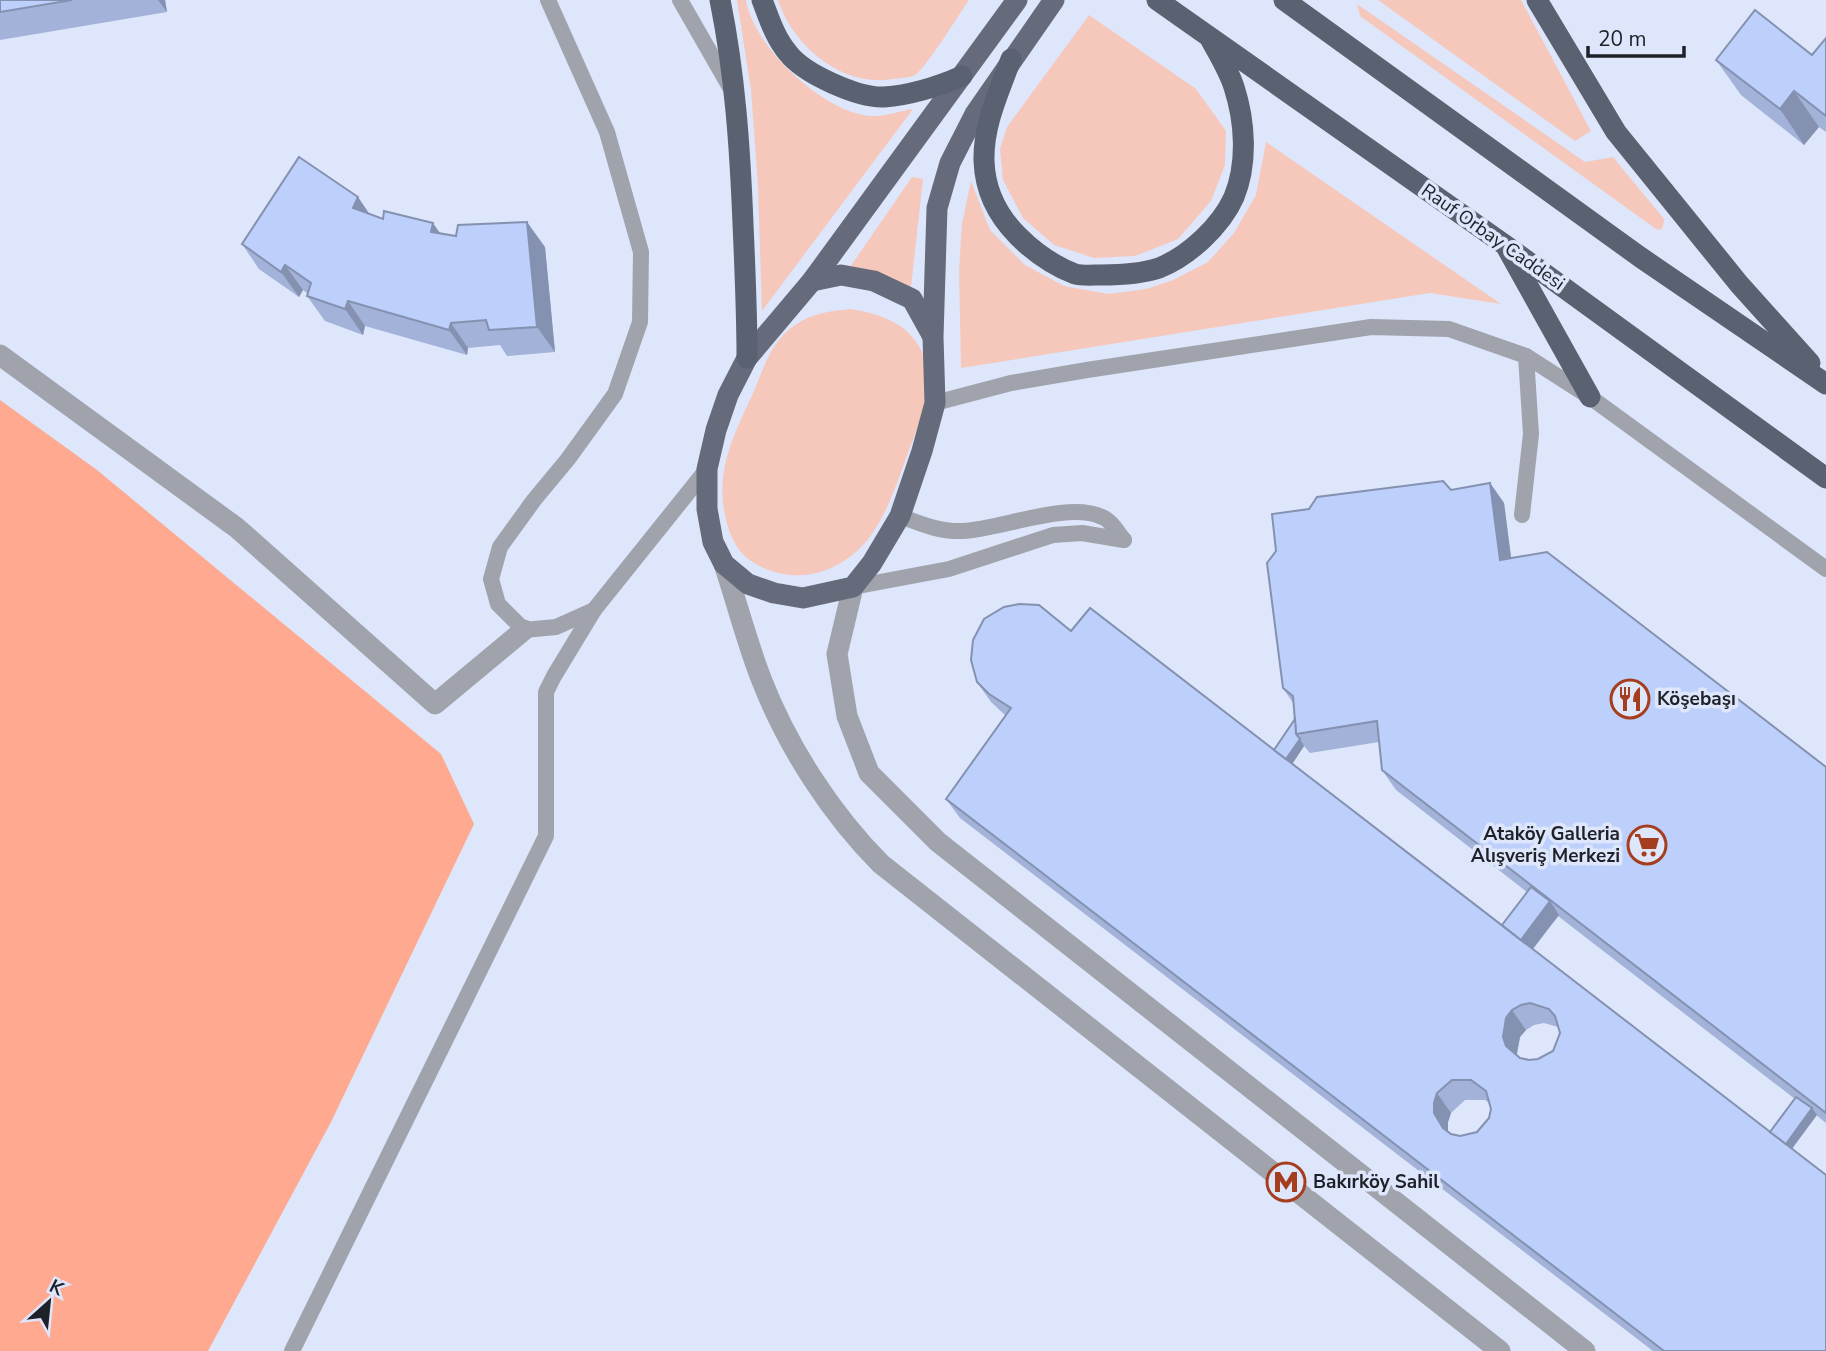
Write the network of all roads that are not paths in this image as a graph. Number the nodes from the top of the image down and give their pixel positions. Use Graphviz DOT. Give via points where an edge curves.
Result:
graph roads {
  1 [pos="548,0"];
  2 [pos="680,0"];
  3 [pos="719,0"];
  4 [pos="762,0"];
  5 [pos="1017,0"];
  6 [pos="1054,0"];
  7 [pos="1157,0"];
  8 [pos="1284,0"];
  9 [pos="1537,0"];
  10 [pos="1210,38"];
  11 [pos="1012,59"];
  12 [pos="962,76"];
  13 [pos="736,98"];
  14 [pos="1506,245"];
  15 [pos="811,281"];
  16 [pos="933,337"];
  17 [pos="0,355"];
  18 [pos="1526,356"];
  19 [pos="747,358"];
  20 [pos="1826,382"];
  21 [pos="1590,397"];
  22 [pos="935,403"];
  23 [pos="707,469"];
  24 [pos="1826,478"];
  25 [pos="1522,515"];
  26 [pos="900,516"];
  27 [pos="724,564"];
  28 [pos="1826,569"];
  29 [pos="853,587"];
  30 [pos="594,610"];
  31 [pos="524,631"];
  32 [pos="292,1351"];
  33 [pos="1500,1351"];
  34 [pos="1585,1351"];
  1 -- 31 [label="lane" via="615,159 641,252 640,322 615,394 500,547 491,579 498,604"];
  2 -- 13 [label="lane"];
  3 -- 13 [label="highway"];
  4 -- 12 [label="highway" via="788,55 842,88 881,97 939,86"];
  5 -- 12 [label="main road"];
  6 -- 11 [label="main road"];
  7 -- 10 [label="highway, Rauf Orbay Caddesi"];
  8 -- 20 [label="highway" via="1640,257"];
  9 -- 20 [label="highway" via="1616,132 1739,284"];
  10 -- 11 [label="highway" via="1234,84 1241,112 1241,169 1235,195 1221,221 1189,250 1159,268 1122,275 1076,274 1031,250 998,210 989,192 984,161 988,121"];
  10 -- 14 [label="highway, Rauf Orbay Caddesi"];
  11 -- 16 [label="main road" via="975,114 950,163 937,208"];
  12 -- 15 [label="main road"];
  13 -- 19 [label="highway"];
  14 -- 21 [label="highway"];
  14 -- 24 [label="highway, Rauf Orbay Caddesi"];
  15 -- 16 [label="main road" via="841,275 883,285 912,299"];
  15 -- 19 [label="main road"];
  16 -- 22 [label="main road"];
  17 -- 31 [label="street" via="237,528 435,704"];
  18 -- 21 [label="lane"];
  18 -- 22 [label="lane" via="1449,329 1371,327 1011,383"];
  18 -- 25 [label="lane" via="1531,434"];
  19 -- 23 [label="main road" via="728,395"];
  21 -- 28 [label="lane"];
  22 -- 26 [label="main road"];
  23 -- 27 [label="main road" via="707,509 713,542"];
  23 -- 30 [label="lane"];
  26 -- 29 [label="main road"];
  26 -- 29 [label="lane" via="934,529 962,531 1087,512 1105,517 1124,540 1082,533 1052,535 949,569"];
  27 -- 29 [label="main road" via="748,584 774,593 803,598"];
  27 -- 33 [label="street" via="762,682 806,770 873,856"];
  29 -- 34 [label="street" via="836,654 847,716 869,773 938,842"];
  30 -- 31 [label="lane" via="556,627"];
  30 -- 32 [label="lane" via="546,692 546,836"];
}
